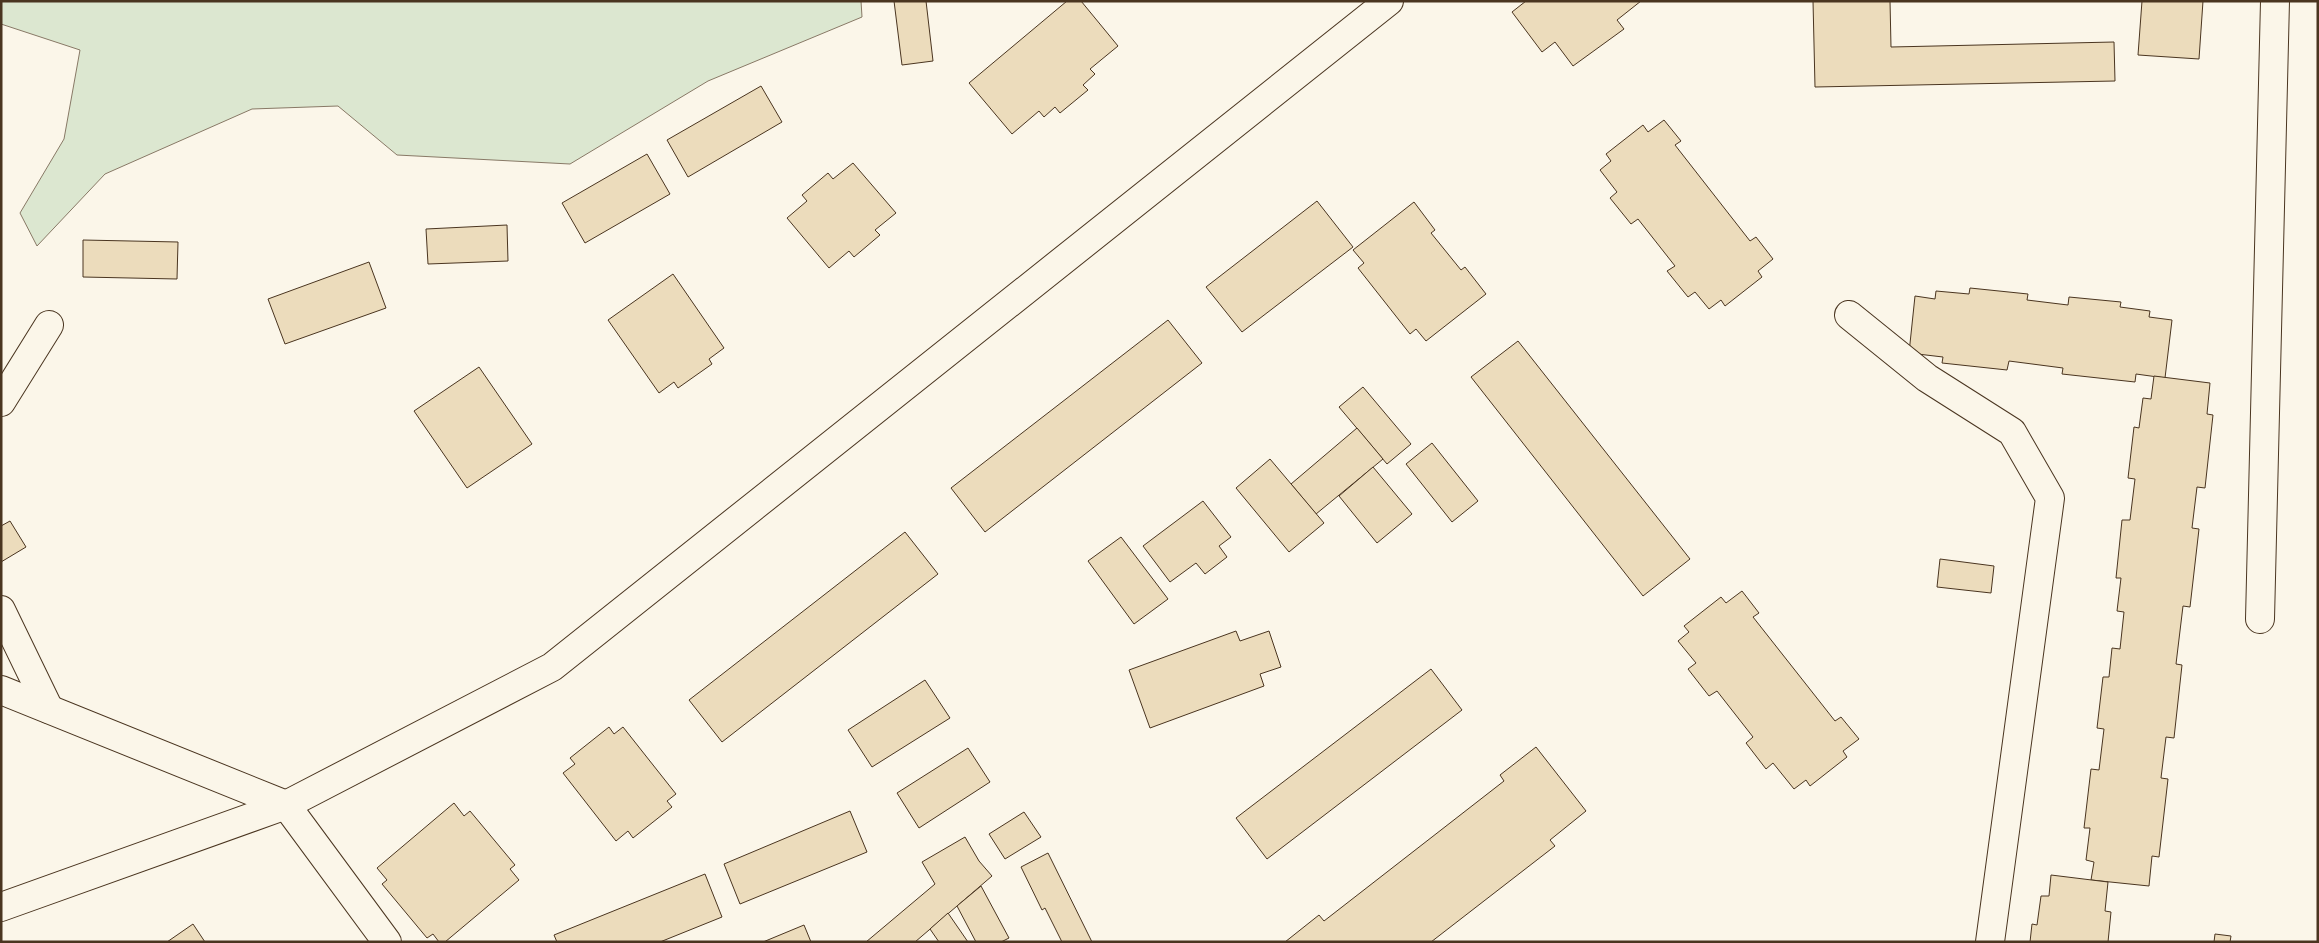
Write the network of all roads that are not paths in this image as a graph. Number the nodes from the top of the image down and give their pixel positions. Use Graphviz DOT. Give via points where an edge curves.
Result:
graph roads {
  1 [pos="1389,1"];
  2 [pos="2275,1"];
  3 [pos="1849,315"];
  4 [pos="49,325"];
  5 [pos="1,402"];
  6 [pos="1,610"];
  7 [pos="2260,619"];
  8 [pos="1,690"];
  9 [pos="50,709"];
  10 [pos="286,805"];
  11 [pos="1,908"];
  12 [pos="388,942"];
  13 [pos="1990,942"];
  1 -- 10 [label="street" via="552,667"];
  2 -- 7 [label="street"];
  3 -- 13 [label="street" via="1927,378 2012,432 2050,498"];
  4 -- 5 [label="street"];
  6 -- 9 [label="street"];
  8 -- 9 [label="street"];
  9 -- 10 [label="street"];
  10 -- 11 [label="street"];
  10 -- 12 [label="street"];
}
